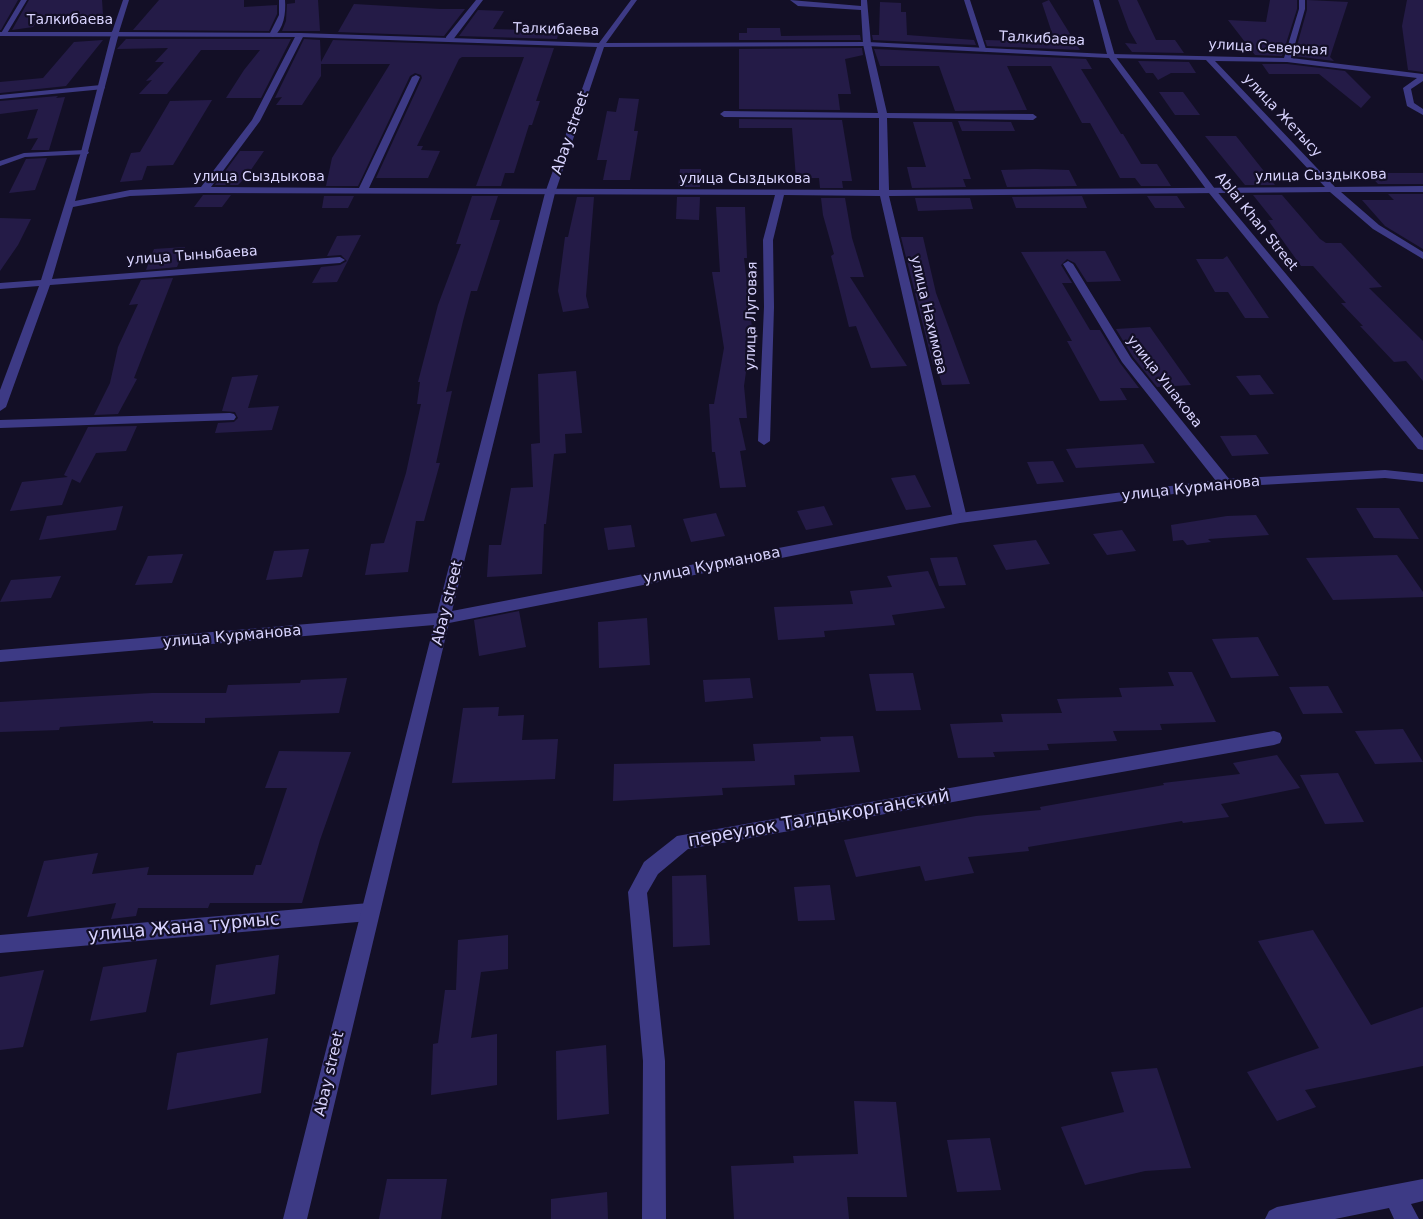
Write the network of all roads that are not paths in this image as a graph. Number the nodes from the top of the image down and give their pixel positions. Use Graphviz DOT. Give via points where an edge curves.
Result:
graph roads {
  1 [pos="24,0"];
  2 [pos="126,0"];
  3 [pos="282,0"];
  4 [pos="480,0"];
  5 [pos="634,0"];
  6 [pos="793,0"];
  7 [pos="967,0"];
  8 [pos="1096,0"];
  9 [pos="1302,0"];
  10 [pos="864,4"];
  11 [pos="1,33"];
  12 [pos="115,33"];
  13 [pos="273,35"];
  14 [pos="300,35"];
  15 [pos="449,39"];
  16 [pos="867,44"];
  17 [pos="601,45"];
  18 [pos="984,50"];
  19 [pos="1111,56"];
  20 [pos="1208,58"];
  21 [pos="1287,60"];
  22 [pos="1423,76"];
  23 [pos="416,77"];
  24 [pos="101,87"];
  25 [pos="0,97"];
  26 [pos="1423,113"];
  27 [pos="724,114"];
  28 [pos="884,116"];
  29 [pos="1033,117"];
  30 [pos="85,152"];
  31 [pos="0,164"];
  32 [pos="1423,189"];
  33 [pos="204,190"];
  34 [pos="363,190"];
  35 [pos="1333,190"];
  36 [pos="1212,191"];
  37 [pos="550,193"];
  38 [pos="780,193"];
  39 [pos="884,193"];
  40 [pos="69,205"];
  41 [pos="1423,256"];
  42 [pos="340,260"];
  43 [pos="1068,264"];
  44 [pos="46,281"];
  45 [pos="0,285"];
  46 [pos="0,407"];
  47 [pos="230,417"];
  48 [pos="0,424"];
  49 [pos="764,441"];
  50 [pos="1423,446"];
  51 [pos="1423,478"];
  52 [pos="1225,483"];
  53 [pos="960,518"];
  54 [pos="445,618"];
  55 [pos="0,656"];
  56 [pos="1274,738"];
  57 [pos="369,912"];
  58 [pos="0,944"];
  59 [pos="1423,1190"];
  60 [pos="1394,1195"];
  61 [pos="296,1219"];
  62 [pos="654,1219"];
  63 [pos="1277,1219"];
  64 [pos="1407,1219"];
  1 -- 11 [label="street"];
  2 -- 12 [label="street"];
  3 -- 13 [label="street" via="282,15"];
  4 -- 15 [label="street"];
  5 -- 17 [label="street, Abay street"];
  6 -- 10 [label="street" via="798,4"];
  7 -- 18 [label="street"];
  8 -- 19 [label="street, Ablai Khan Street"];
  9 -- 21 [label="street"];
  10 -- 16 [label="street, улица Нахимова"];
  11 -- 12 [label="street, Талкибаева"];
  12 -- 13 [label="street, Талкибаева"];
  12 -- 24 [label="street"];
  13 -- 14 [label="street, Талкибаева"];
  14 -- 15 [label="street, Талкибаева"];
  14 -- 33 [label="street" via="256,121"];
  15 -- 17 [label="street, Талкибаева"];
  16 -- 17 [label="street, Талкибаева"];
  16 -- 18 [label="street, Талкибаева"];
  16 -- 28 [label="street, улица Нахимова"];
  17 -- 37 [label="street, Abay street"];
  18 -- 19 [label="street, Талкибаева"];
  19 -- 20 [label="street, улица Северная"];
  19 -- 36 [label="street, Ablai Khan Street"];
  20 -- 21 [label="street, улица Северная"];
  20 -- 35 [label="street, улица Жетысу"];
  21 -- 22 [label="street, улица Северная"];
  22 -- 26 [label="street" via="1407,88 1410,104"];
  23 -- 34 [label="street"];
  24 -- 25 [label="lane"];
  24 -- 30 [label="street"];
  27 -- 28 [label="street"];
  28 -- 29 [label="street"];
  28 -- 39 [label="street, улица Нахимова"];
  30 -- 31 [label="lane" via="24,155"];
  30 -- 40 [label="street"];
  32 -- 35 [label="street, улица Сыздыкова"];
  33 -- 34 [label="street, улица Сыздыкова"];
  33 -- 40 [label="street, улица Сыздыкова" via="130,193"];
  34 -- 37 [label="street, улица Сыздыкова"];
  35 -- 36 [label="street, улица Сыздыкова"];
  35 -- 41 [label="street, улица Жетысу" via="1376,227"];
  36 -- 39 [label="street, улица Сыздыкова"];
  36 -- 50 [label="street, Ablai Khan Street"];
  37 -- 38 [label="street, улица Сыздыкова"];
  37 -- 54 [label="street, Abay street"];
  38 -- 39 [label="street, улица Сыздыкова"];
  38 -- 49 [label="street, улица Луговая" via="768,240 770,308"];
  39 -- 53 [label="street, улица Нахимова"];
  40 -- 44 [label="street"];
  42 -- 44 [label="street, улица Тыныбаева"];
  43 -- 52 [label="street, улица Ушакова" via="1126,360"];
  44 -- 45 [label="street, улица Тыныбаева"];
  44 -- 46 [label="street"];
  47 -- 48 [label="street"];
  51 -- 52 [label="street, улица Курманова" via="1385,474"];
  52 -- 53 [label="street, улица Курманова"];
  53 -- 54 [label="street, улица Курманова"];
  54 -- 55 [label="street, улица Курманова"];
  54 -- 57 [label="street, Abay street"];
  56 -- 62 [label="street, переулок Талдыкорганский" via="683,842 651,868 637,892 654,1061"];
  57 -- 58 [label="street, улица Жана турмыс"];
  57 -- 61 [label="street, Abay street"];
  59 -- 60 [label="street"];
  60 -- 63 [label="street"];
  60 -- 64 [label="street"];
}
